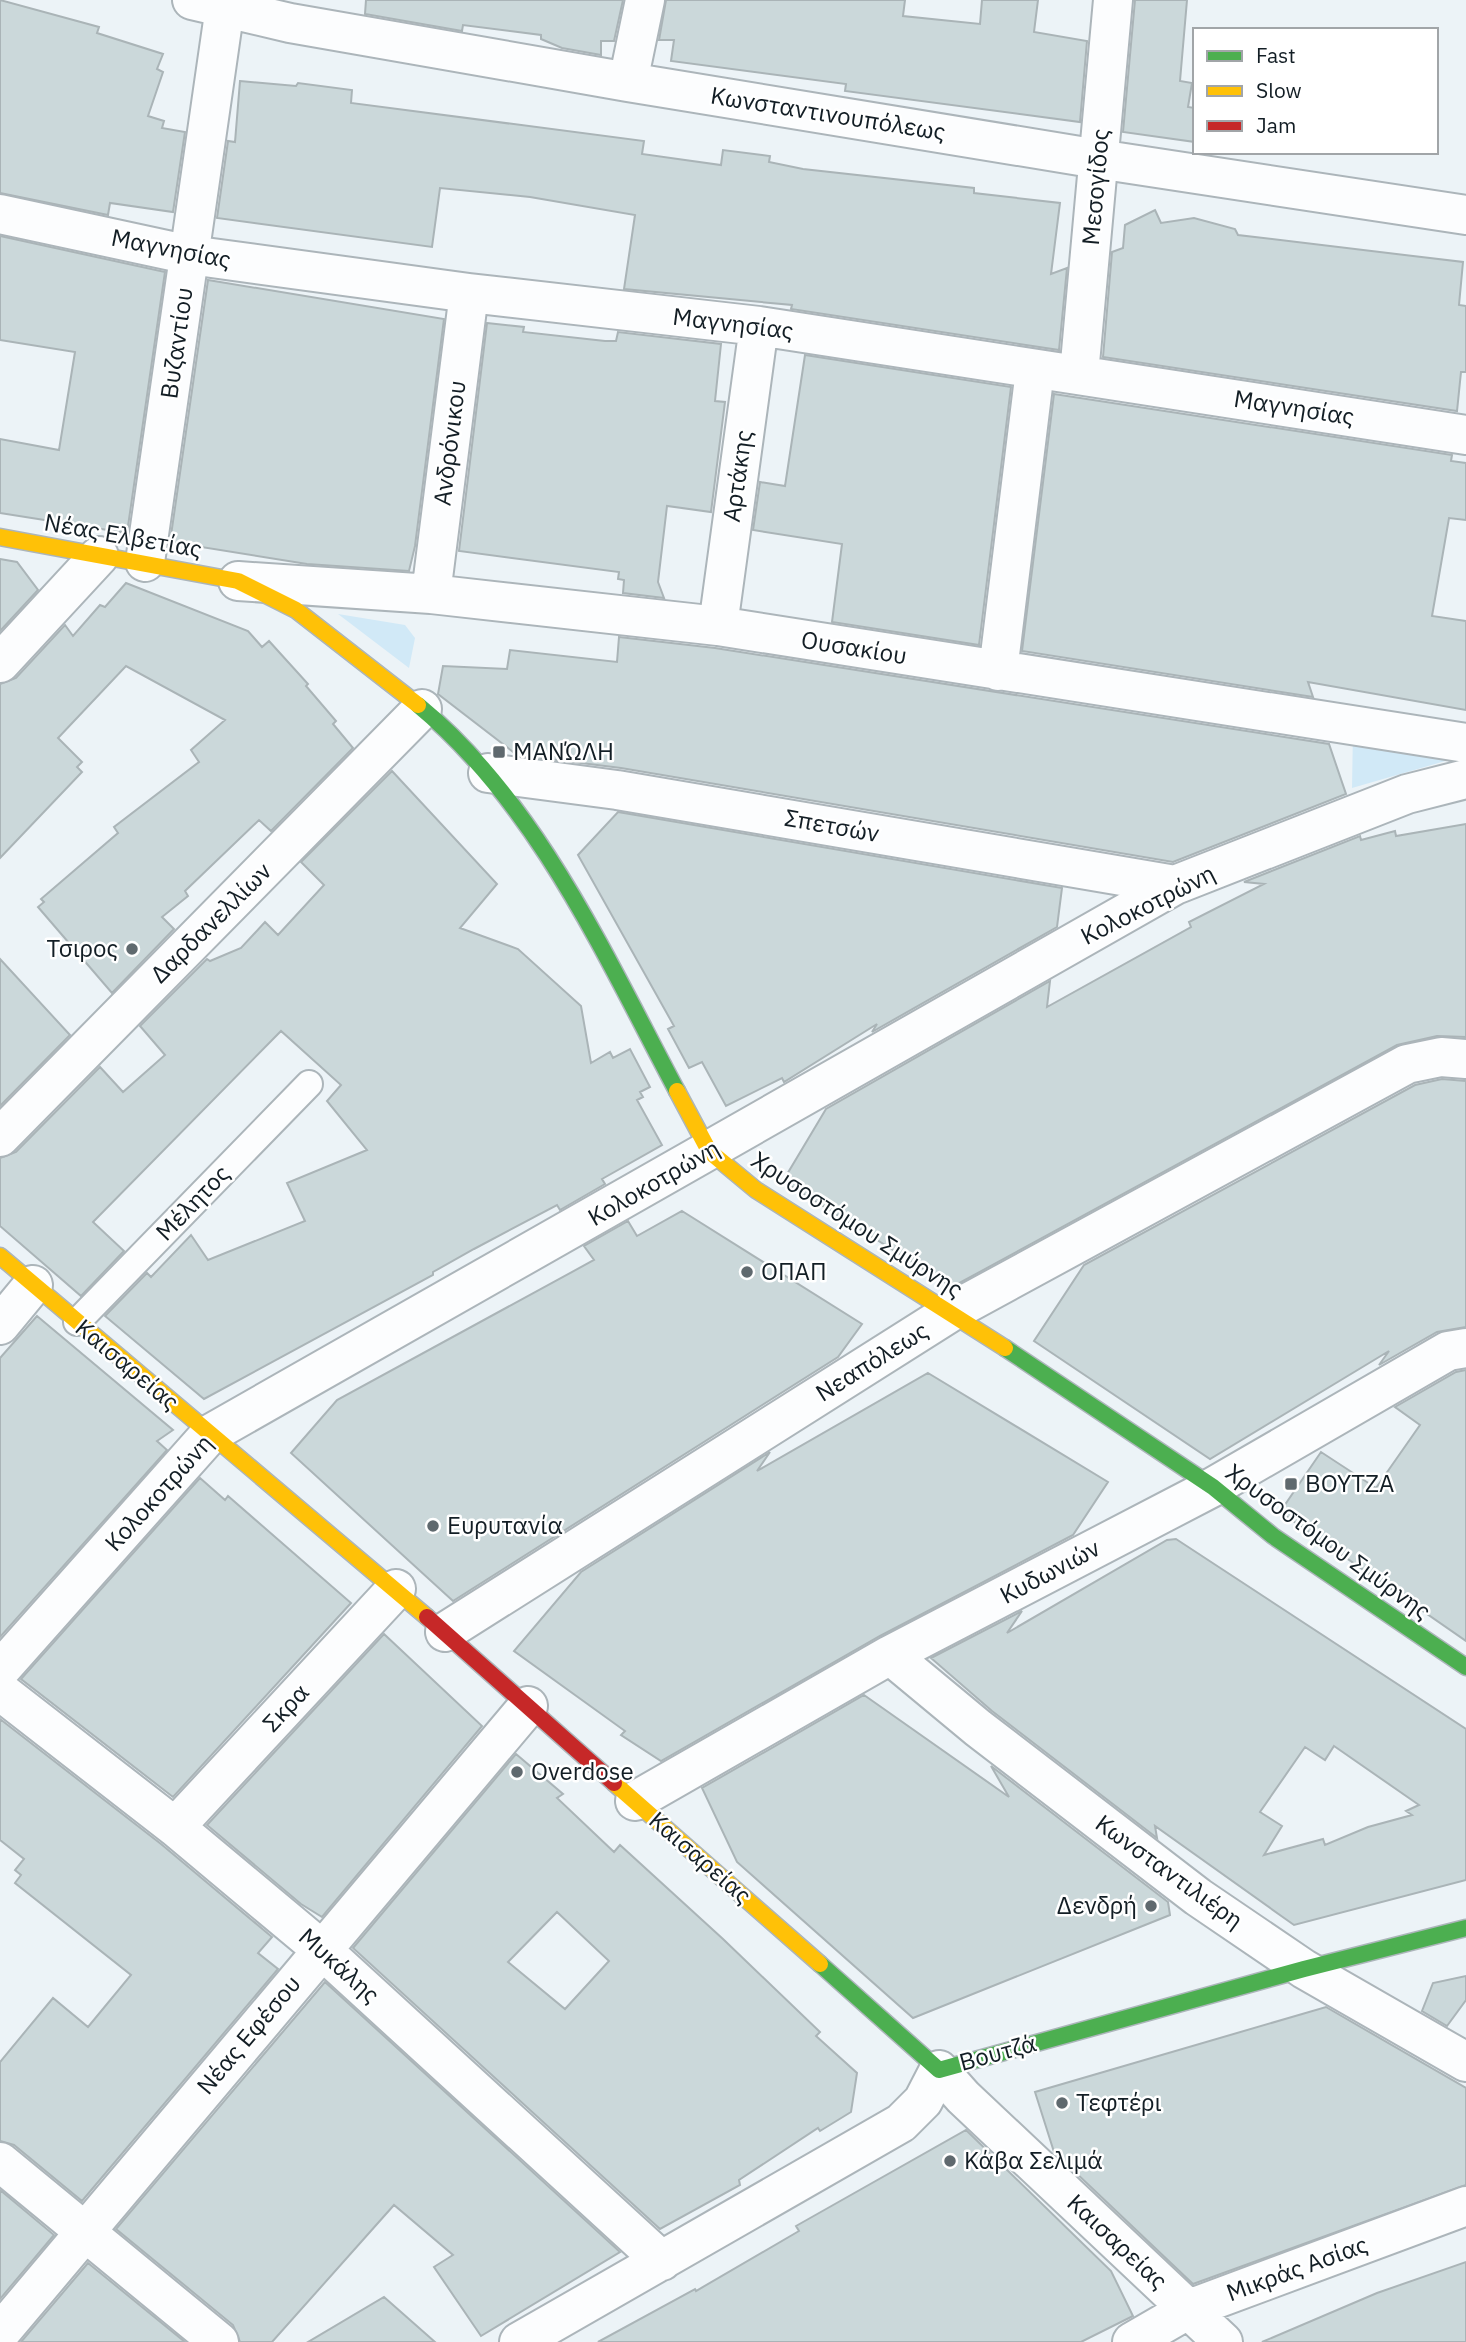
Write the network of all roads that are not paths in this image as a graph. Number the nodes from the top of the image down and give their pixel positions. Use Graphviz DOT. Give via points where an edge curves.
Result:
graph roads {
  1 [pos="645,0"];
  2 [pos="1113,0"];
  3 [pos="214,3"];
  4 [pos="628,82"];
  5 [pos="1098,159"];
  6 [pos="0,214"];
  7 [pos="1466,215"];
  8 [pos="190,256"];
  9 [pos="469,293"];
  10 [pos="759,326"];
  11 [pos="1035,370"];
  12 [pos="1079,374"];
  13 [pos="1466,435"];
  14 [pos="0,537"];
  15 [pos="99,556"];
  16 [pos="145,562"];
  17 [pos="238,581"];
  18 [pos="431,594"];
  19 [pos="718,626"];
  20 [pos="0,663"];
  21 [pos="998,671"];
  22 [pos="422,709"];
  23 [pos="1466,743"];
  24 [pos="488,773"];
  25 [pos="1466,779"];
  26 [pos="1175,885"];
  27 [pos="1466,1059"];
  28 [pos="309,1084"];
  29 [pos="0,1137"];
  30 [pos="709,1151"];
  31 [pos="0,1256"];
  32 [pos="33,1285"];
  33 [pos="951,1312"];
  34 [pos="77,1322"];
  35 [pos="0,1325"];
  36 [pos="1466,1348"];
  37 [pos="210,1434"];
  38 [pos="1213,1487"];
  39 [pos="396,1589"];
  40 [pos="445,1632"];
  41 [pos="890,1655"];
  42 [pos="1466,1667"];
  43 [pos="0,1670"];
  44 [pos="0,1691"];
  45 [pos="528,1706"];
  46 [pos="635,1801"];
  47 [pos="175,1827"];
  48 [pos="1466,1928"];
  49 [pos="321,1949"];
  50 [pos="1304,1969"];
  51 [pos="1466,2062"];
  52 [pos="939,2070"];
  53 [pos="0,2162"];
  54 [pos="1466,2206"];
  55 [pos="84,2232"];
  56 [pos="662,2261"];
  57 [pos="1189,2309"];
  58 [pos="0,2333"];
  59 [pos="219,2342"];
  60 [pos="519,2342"];
  61 [pos="1132,2342"];
  62 [pos="1223,2342"];
  1 -- 4 [label="street"];
  2 -- 5 [label="street, Μεσογίδος"];
  3 -- 4 [label="street, Κωνσταντινουπόλεως"];
  3 -- 8 [label="street, Βυζαντίου"];
  4 -- 5 [label="street, Κωνσταντινουπόλεως"];
  5 -- 7 [label="street, Κωνσταντινουπόλεως"];
  5 -- 12 [label="street, Μεσογίδος"];
  6 -- 8 [label="street, Μαγνησίας"];
  8 -- 9 [label="street, Μαγνησίας"];
  8 -- 16 [label="street, Βυζαντίου"];
  9 -- 10 [label="street, Μαγνησίας"];
  9 -- 18 [label="street, Ανδρόνικου"];
  10 -- 11 [label="street, Μαγνησίας"];
  10 -- 19 [label="street, Αρτάκης"];
  11 -- 12 [label="street, Μαγνησίας"];
  11 -- 21 [label="street"];
  12 -- 13 [label="street, Μαγνησίας"];
  14 -- 15 [label="street, Νέας Ελβετίας"];
  15 -- 16 [label="street, Νέας Ελβετίας"];
  15 -- 20 [label="street"];
  16 -- 17 [label="street, Νέας Ελβετίας"];
  17 -- 18 [label="street, Ουσακίου"];
  17 -- 22 [label="street, Χρυσοστόμου Σμύρνης" via="296,610"];
  18 -- 19 [label="street, Ουσακίου"];
  19 -- 21 [label="street, Ουσακίου"];
  21 -- 23 [label="street, Ουσακίου"];
  22 -- 24 [label="street, Χρυσοστόμου Σμύρνης"];
  22 -- 29 [label="street, Δαρδανελλίων"];
  24 -- 26 [label="street, Σπετσών" via="617,790"];
  24 -- 30 [label="street, Χρυσοστόμου Σμύρνης" via="592,932"];
  25 -- 26 [label="street, Κολοκοτρώνη" via="1406,794"];
  26 -- 30 [label="street, Κολοκοτρώνη"];
  27 -- 33 [label="street, Νεαπόλεως" via="1441,1057 1407,1063"];
  28 -- 34 [label="lane, Μέλητος"];
  30 -- 33 [label="street, Χρυσοστόμου Σμύρνης" via="756,1190"];
  30 -- 37 [label="street, Κολοκοτρώνη"];
  31 -- 32 [label="street, Καισαρείας"];
  32 -- 34 [label="street, Καισαρείας"];
  32 -- 35 [label="street"];
  33 -- 38 [label="street, Χρυσοστόμου Σμύρνης"];
  33 -- 40 [label="street, Νεαπόλεως"];
  34 -- 37 [label="street, Καισαρείας"];
  36 -- 38 [label="street, Κυδωνιών" via="1448,1351"];
  37 -- 39 [label="street, Καισαρείας"];
  37 -- 43 [label="street, Κολοκοτρώνη"];
  38 -- 41 [label="street, Κυδωνιών"];
  38 -- 42 [label="street, Χρυσοστόμου Σμύρνης" via="1273,1536"];
  39 -- 40 [label="street, Καισαρείας"];
  39 -- 47 [label="street, Σκρα"];
  40 -- 45 [label="street, Καισαρείας"];
  41 -- 46 [label="street, Κυδωνιών"];
  41 -- 50 [label="street, Κωνσταντιλιέρη" via="1198,1897"];
  44 -- 47 [label="street, Μυκάλης"];
  45 -- 46 [label="street, Καισαρείας"];
  45 -- 49 [label="street, Νέας Εφέσου"];
  46 -- 52 [label="street, Καισαρείας"];
  47 -- 49 [label="street, Μυκάλης"];
  48 -- 50 [label="street, Βουτζά"];
  49 -- 55 [label="street, Νέας Εφέσου"];
  49 -- 56 [label="street, Μυκάλης"];
  50 -- 51 [label="street, Κωνσταντιλιέρη"];
  50 -- 52 [label="street, Βουτζά"];
  52 -- 56 [label="street, Βουτζά" via="923,2101 901,2123"];
  52 -- 57 [label="street, Καισαρείας"];
  53 -- 55 [label="street"];
  54 -- 57 [label="street, Μικράς Ασίας"];
  55 -- 58 [label="street, Νέας Εφέσου"];
  55 -- 59 [label="street"];
  56 -- 60 [label="street, Βουτζά"];
  57 -- 61 [label="street, Μικράς Ασίας"];
  57 -- 62 [label="street, Καισαρείας"];
}
